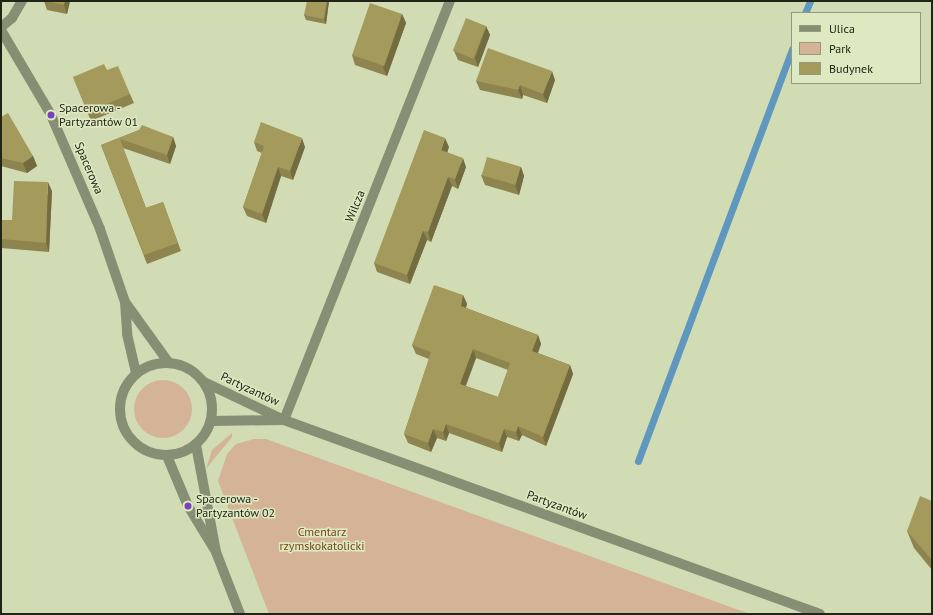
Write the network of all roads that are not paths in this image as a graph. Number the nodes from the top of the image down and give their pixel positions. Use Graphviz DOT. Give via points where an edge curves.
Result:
graph roads {
  1 [pos="22,1"];
  2 [pos="450,1"];
  3 [pos="1,28"];
  4 [pos="124,302"];
  5 [pos="169,363"];
  6 [pos="136,373"];
  7 [pos="204,382"];
  8 [pos="284,420"];
  9 [pos="211,421"];
  10 [pos="196,445"];
  11 [pos="167,456"];
  12 [pos="216,552"];
  13 [pos="240,614"];
  14 [pos="820,614"];
  1 -- 3 [label="street" via="12,18"];
  2 -- 8 [label="street, Wilcza"];
  3 -- 4 [label="street, Spacerowa" via="51,115 100,229"];
  4 -- 5 [label="street, Spacerowa"];
  4 -- 6 [label="street, Spacerowa"];
  5 -- 6 [label="street" via="157,363"];
  5 -- 7 [label="street" via="194,372"];
  6 -- 11 [label="street" via="120,398 122,426 140,448"];
  7 -- 8 [label="street, Partyzantów" via="241,397"];
  7 -- 9 [label="street" via="212,401"];
  8 -- 9 [label="street, Partyzantów"];
  8 -- 14 [label="street, Partyzantów"];
  9 -- 10 [label="street"];
  10 -- 11 [label="street"];
  10 -- 12 [label="street"];
  11 -- 12 [label="street" via="188,506"];
  12 -- 13 [label="street"];
}
